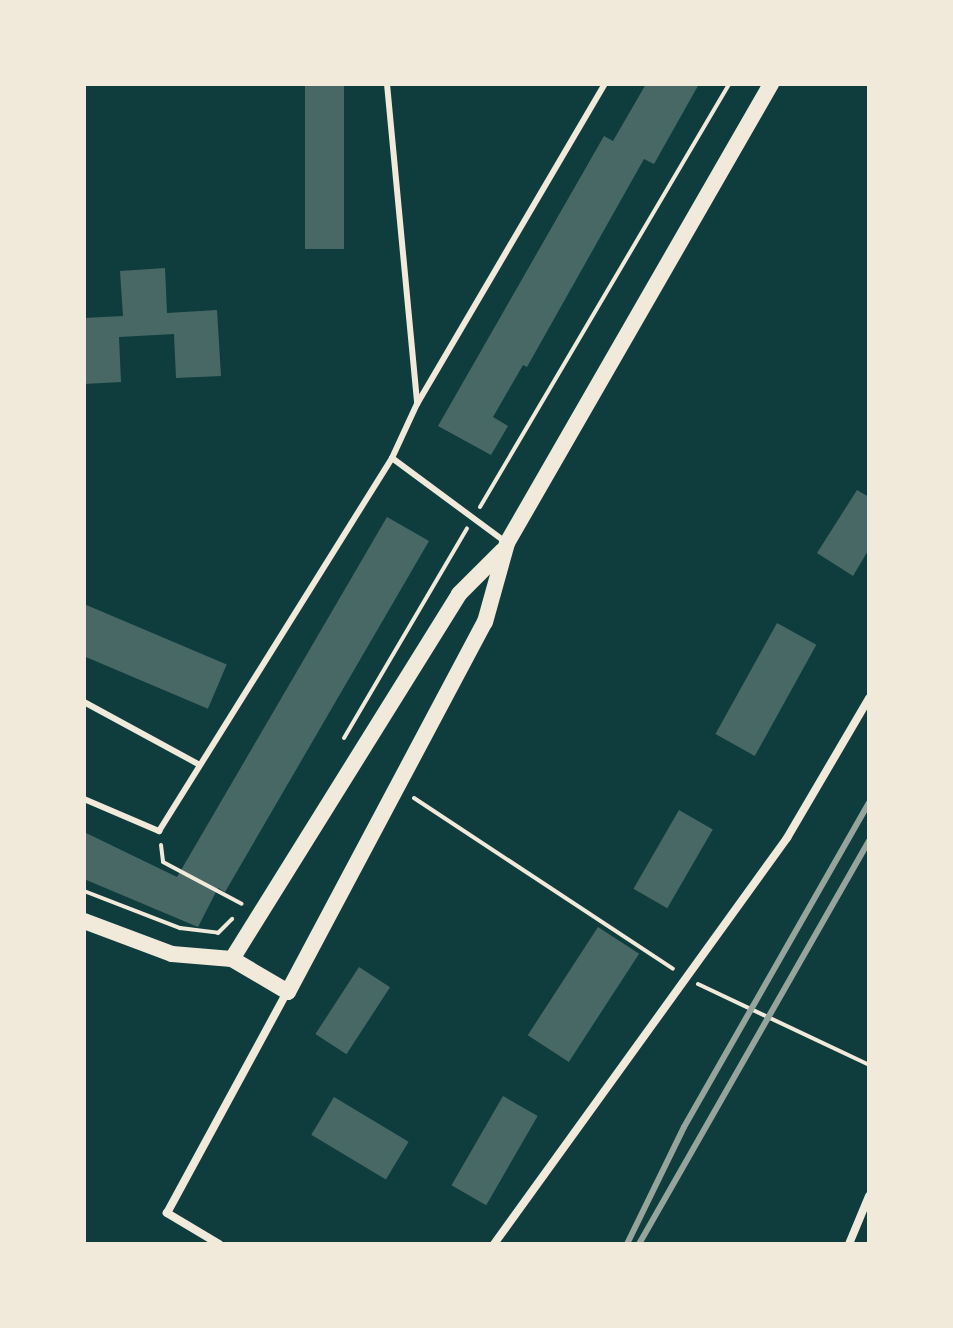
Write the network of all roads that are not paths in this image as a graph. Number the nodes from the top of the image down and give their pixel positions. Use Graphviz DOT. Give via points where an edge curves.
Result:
graph roads {
  1 [pos="387,84"];
  2 [pos="605,84"];
  3 [pos="771,84"];
  4 [pos="417,404"];
  5 [pos="392,458"];
  6 [pos="506,546"];
  7 [pos="869,698"];
  8 [pos="84,702"];
  9 [pos="198,764"];
  10 [pos="84,799"];
  11 [pos="84,921"];
  12 [pos="232,959"];
  13 [pos="288,992"];
  14 [pos="869,1196"];
  15 [pos="219,1244"];
  16 [pos="494,1244"];
  17 [pos="849,1244"];
  1 -- 4 [label="lane"];
  2 -- 4 [label="lane"];
  3 -- 6 [label="main road"];
  4 -- 5 [label="lane"];
  5 -- 6 [label="lane"];
  5 -- 9 [label="lane"];
  6 -- 12 [label="main road" via="459,594"];
  6 -- 13 [label="main road" via="485,622"];
  7 -- 16 [label="street" via="787,838"];
  8 -- 9 [label="lane"];
  9 -- 10 [label="lane" via="159,831"];
  11 -- 12 [label="main road" via="172,954"];
  12 -- 13 [label="main road"];
  13 -- 15 [label="street" via="167,1213"];
  14 -- 17 [label="street"];
}
